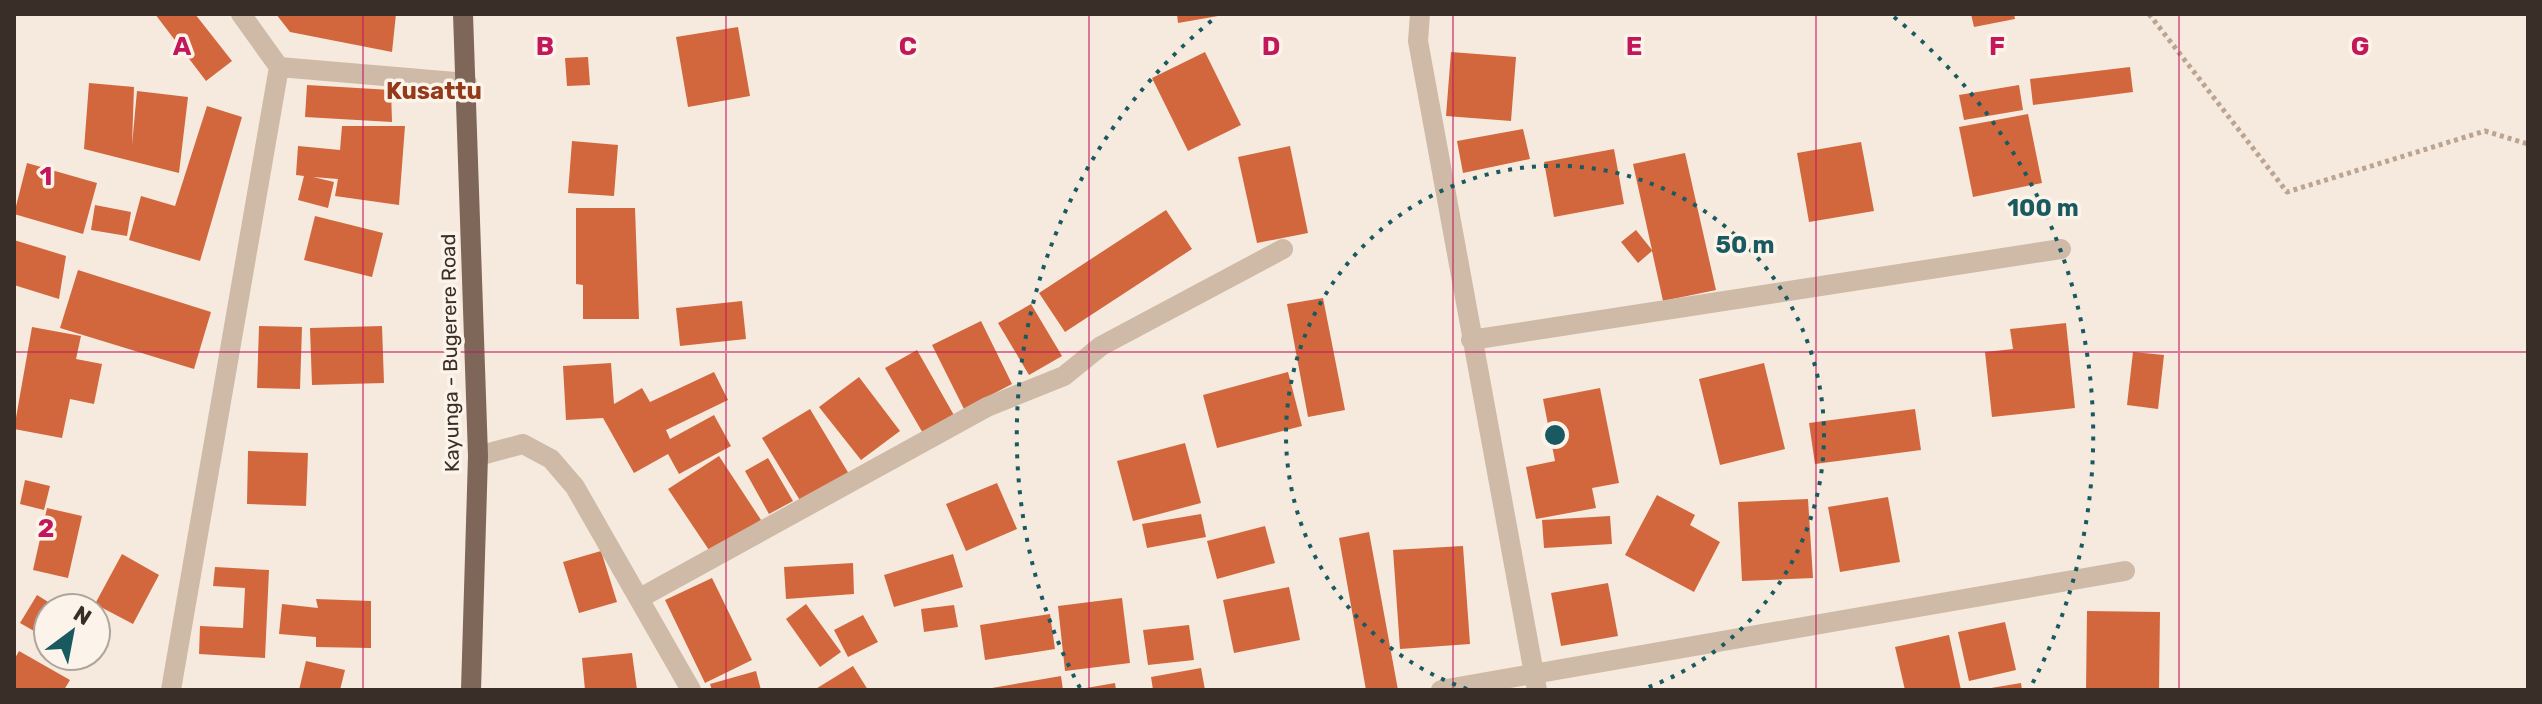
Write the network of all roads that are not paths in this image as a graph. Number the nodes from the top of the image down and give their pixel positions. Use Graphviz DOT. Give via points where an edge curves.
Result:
graph roads {
  1 [pos="241,14"];
  2 [pos="463,14"];
  3 [pos="1420,14"];
  4 [pos="279,67"];
  5 [pos="467,83"];
  6 [pos="1283,249"];
  7 [pos="2061,249"];
  8 [pos="1471,340"];
  9 [pos="478,456"];
  10 [pos="2125,571"];
  11 [pos="640,598"];
  12 [pos="1535,682"];
  13 [pos="171,690"];
  14 [pos="471,690"];
  15 [pos="691,690"];
  16 [pos="1441,690"];
  1 -- 4 [label="street"];
  2 -- 5 [label="main road, Kayunga - Bugerere Road"];
  3 -- 8 [label="street" via="1418,41"];
  4 -- 5 [label="street"];
  4 -- 13 [label="street"];
  5 -- 9 [label="main road, Kayunga - Bugerere Road"];
  6 -- 11 [label="street" via="1101,346 1064,376 987,407"];
  7 -- 8 [label="street"];
  8 -- 12 [label="street"];
  9 -- 11 [label="street" via="523,444 551,459 575,487"];
  9 -- 14 [label="main road, Kayunga - Bugerere Road"];
  10 -- 12 [label="street"];
  11 -- 15 [label="street"];
  12 -- 16 [label="street"];
}
